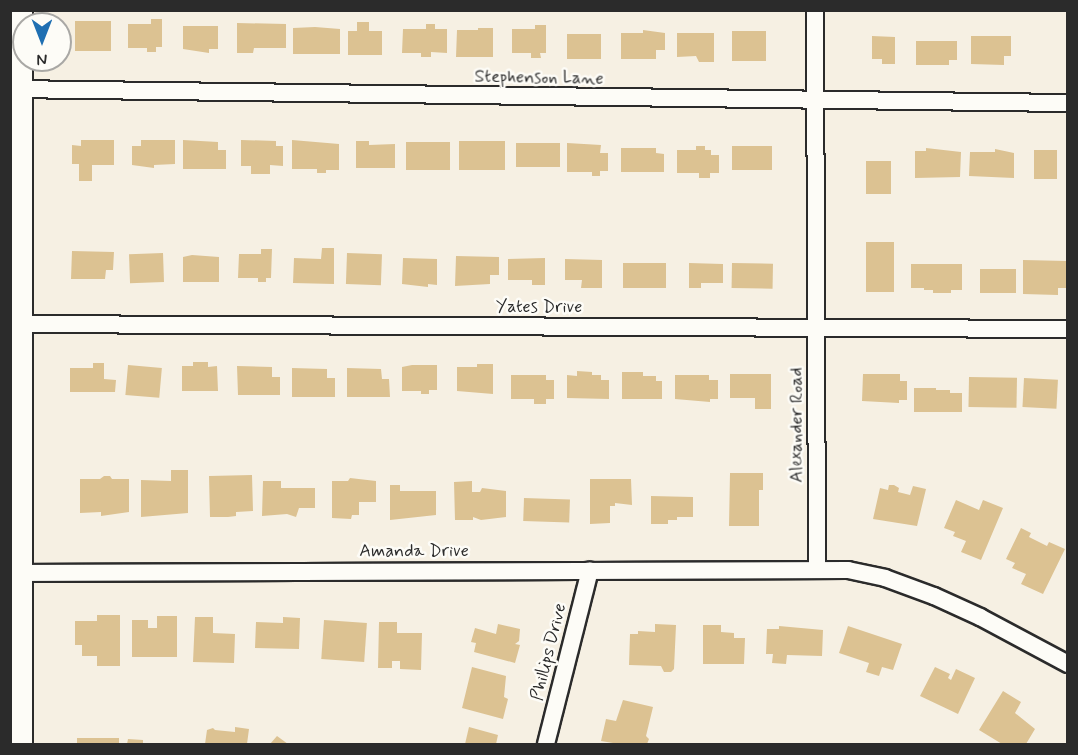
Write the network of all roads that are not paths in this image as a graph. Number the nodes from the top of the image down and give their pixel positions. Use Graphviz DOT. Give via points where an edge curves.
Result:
graph roads {
  1 [pos="21,10"];
  2 [pos="815,10"];
  3 [pos="16,89"];
  4 [pos="816,101"];
  5 [pos="1068,103"];
  6 [pos="15,324"];
  7 [pos="816,328"];
  8 [pos="1068,329"];
  9 [pos="818,569"];
  10 [pos="590,570"];
  11 [pos="16,573"];
  12 [pos="1068,664"];
  13 [pos="21,744"];
  14 [pos="546,744"];
  1 -- 3 [label="street"];
  2 -- 4 [label="street, Alexander Road"];
  3 -- 4 [label="street, Stephenson Lane"];
  3 -- 6 [label="street"];
  4 -- 5 [label="street, Stephenson Lane"];
  4 -- 7 [label="street, Alexander Road"];
  6 -- 7 [label="street, Yates Drive"];
  6 -- 11 [label="street"];
  7 -- 8 [label="street, Yates Drive"];
  7 -- 9 [label="street, Alexander Road"];
  9 -- 10 [label="street, Amanda Drive"];
  9 -- 12 [label="street" via="848,570 885,578 934,596 981,616"];
  10 -- 11 [label="street, Amanda Drive"];
  10 -- 14 [label="street, Phillips Drive"];
  11 -- 13 [label="street"];
}
